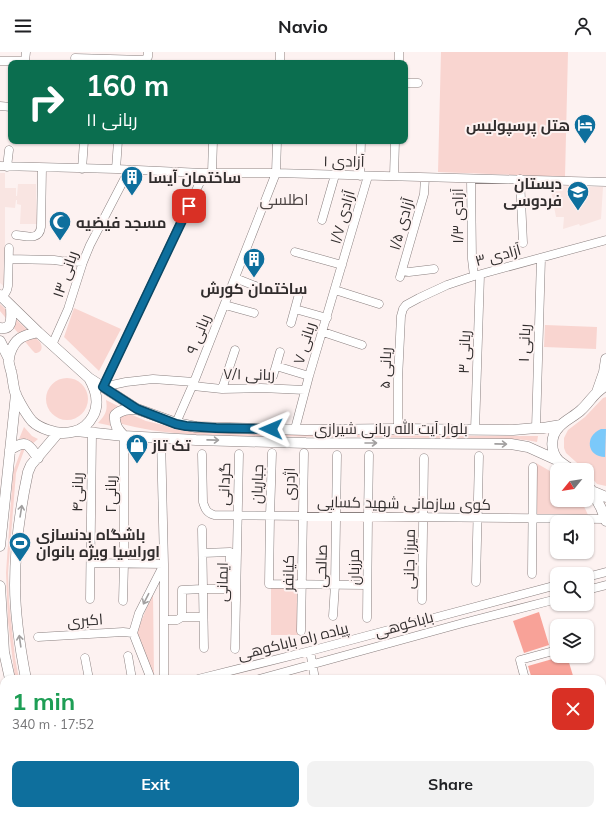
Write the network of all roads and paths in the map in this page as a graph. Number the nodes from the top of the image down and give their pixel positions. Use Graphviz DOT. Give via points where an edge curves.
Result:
graph roads {
  1 [pos="148,52"];
  2 [pos="75,58"];
  3 [pos="408,83"];
  4 [pos="418,83"];
  5 [pos="84,144"];
  6 [pos="118,144"];
  7 [pos="213,144"];
  8 [pos="277,144"];
  9 [pos="361,144"];
  10 [pos="396,144"];
  11 [pos="9,150"];
  12 [pos="3,166"];
  13 [pos="42,168"];
  14 [pos="82,169"];
  15 [pos="116,169"];
  16 [pos="130,170"];
  17 [pos="203,173"];
  18 [pos="212,173"];
  19 [pos="276,174"];
  20 [pos="336,175"];
  21 [pos="364,176"];
  22 [pos="394,176"];
  23 [pos="426,178"];
  24 [pos="471,178"];
  25 [pos="520,179"];
  26 [pos="606,182"];
  27 [pos="322,220"];
  28 [pos="16,236"];
  29 [pos="606,240"];
  30 [pos="523,243"];
  31 [pos="9,248"];
  32 [pos="295,252"];
  33 [pos="541,258"];
  34 [pos="9,259"];
  35 [pos="83,262"];
  36 [pos="342,265"];
  37 [pos="434,269"];
  38 [pos="477,275"];
  39 [pos="235,278"];
  40 [pos="258,287"];
  41 [pos="335,290"];
  42 [pos="299,294"];
  43 [pos="1,296"];
  44 [pos="379,304"];
  45 [pos="225,305"];
  46 [pos="12,306"];
  47 [pos="296,308"];
  48 [pos="403,308"];
  49 [pos="254,313"];
  50 [pos="327,318"];
  51 [pos="291,323"];
  52 [pos="0,328"];
  53 [pos="38,332"];
  54 [pos="322,332"];
  55 [pos="0,341"];
  56 [pos="52,345"];
  57 [pos="362,345"];
  58 [pos="235,350"];
  59 [pos="280,352"];
  60 [pos="9,359"];
  61 [pos="606,359"];
  62 [pos="276,366"];
  63 [pos="274,376"];
  64 [pos="309,376"];
  65 [pos="89,378"];
  66 [pos="194,384"];
  67 [pos="606,386"];
  68 [pos="103,387"];
  69 [pos="222,389"];
  70 [pos="305,390"];
  71 [pos="597,393"];
  72 [pos="16,394"];
  73 [pos="137,409"];
  74 [pos="176,424"];
  75 [pos="561,425"];
  76 [pos="536,428"];
  77 [pos="398,429"];
  78 [pos="295,430"];
  79 [pos="348,430"];
  80 [pos="475,430"];
  81 [pos="76,431"];
  82 [pos="58,433"];
  83 [pos="92,433"];
  84 [pos="124,436"];
  85 [pos="161,438"];
  86 [pos="348,443"];
  87 [pos="10,450"];
  88 [pos="272,453"];
  89 [pos="304,453"];
  90 [pos="202,454"];
  91 [pos="239,454"];
  92 [pos="337,455"];
  93 [pos="369,455"];
  94 [pos="479,456"];
  95 [pos="38,458"];
  96 [pos="424,458"];
  97 [pos="559,461"];
  98 [pos="562,463"];
  99 [pos="533,466"];
  100 [pos="594,490"];
  101 [pos="594,496"];
  102 [pos="606,496"];
  103 [pos="237,515"];
  104 [pos="270,516"];
  105 [pos="302,516"];
  106 [pos="335,517"];
  107 [pos="368,517"];
  108 [pos="423,518"];
  109 [pos="478,518"];
  110 [pos="533,519"];
  111 [pos="606,520"];
  112 [pos="202,529"];
  113 [pos="0,546"];
  114 [pos="203,553"];
  115 [pos="90,563"];
  116 [pos="124,563"];
  117 [pos="164,564"];
  118 [pos="606,572"];
  119 [pos="532,574"];
  120 [pos="594,575"];
  121 [pos="476,582"];
  122 [pos="302,584"];
  123 [pos="335,585"];
  124 [pos="367,585"];
  125 [pos="606,585"];
  126 [pos="0,586"];
  127 [pos="550,587"];
  128 [pos="594,588"];
  129 [pos="202,589"];
  130 [pos="90,599"];
  131 [pos="422,600"];
  132 [pos="123,601"];
  133 [pos="550,601"];
  134 [pos="333,616"];
  135 [pos="182,617"];
  136 [pos="203,617"];
  137 [pos="367,618"];
  138 [pos="164,620"];
  139 [pos="301,631"];
  140 [pos="133,633"];
  141 [pos="38,637"];
  142 [pos="204,648"];
  143 [pos="235,649"];
  144 [pos="310,651"];
  145 [pos="550,652"];
  146 [pos="128,656"];
  147 [pos="85,658"];
  148 [pos="9,675"];
  149 [pos="25,675"];
  150 [pos="88,675"];
  151 [pos="131,675"];
  152 [pos="149,675"];
  153 [pos="164,675"];
  154 [pos="214,675"];
  155 [pos="274,675"];
  156 [pos="314,675"];
  157 [pos="524,675"];
  1 -- 2 [label="street" via="148,57 144,60"];
  3 -- 4 [label="street"];
  5 -- 14 [label="street"];
  6 -- 15 [label="street"];
  7 -- 18 [label="street"];
  8 -- 19 [label="street"];
  9 -- 21 [label="street, آزادی ۱/۷"];
  10 -- 22 [label="street"];
  11 -- 12 [label="street"];
  12 -- 13 [label="street, آزادی ۱"];
  13 -- 14 [label="street, آزادی ۱"];
  13 -- 28 [label="street" via="40,232 37,236"];
  14 -- 15 [label="street, آزادی ۱"];
  15 -- 16 [label="street, آزادی ۱"];
  16 -- 17 [label="street, آزادی ۱"];
  16 -- 35 [label="street, ربانی ۱۳"];
  17 -- 18 [label="street, آزادی ۱"];
  17 -- 68 [label="street"];
  18 -- 19 [label="street, آزادی ۱"];
  19 -- 20 [label="street, آزادی ۱"];
  19 -- 39 [label="street, ربانی ۹"];
  20 -- 21 [label="street, آزادی ۱"];
  20 -- 27 [label="street"];
  21 -- 22 [label="street, آزادی ۱"];
  21 -- 36 [label="street, آزادی ۱/۷"];
  22 -- 23 [label="street, آزادی ۱"];
  23 -- 24 [label="street, آزادی ۱"];
  23 -- 37 [label="street, آزادی ۱/۵" via="424,194 401,274"];
  24 -- 25 [label="street, آزادی ۱"];
  24 -- 38 [label="street, آزادی ۱/۳" via="472,259"];
  25 -- 26 [label="street, آزادی ۱"];
  25 -- 30 [label="street"];
  29 -- 33 [label="street, ۳ آزادی"];
  31 -- 34 [label="street"];
  32 -- 36 [label="street"];
  33 -- 38 [label="street, ۳ آزادی"];
  33 -- 76 [label="street, ربانی ۱"];
  34 -- 35 [label="street"];
  34 -- 43 [label="street" via="8,286"];
  35 -- 56 [label="street, ربانی ۱۳" via="68,310"];
  36 -- 41 [label="street, ربانی ۷"];
  38 -- 48 [label="street, ۳ آزادی" via="440,288"];
  38 -- 80 [label="street, ربانی ۳"];
  39 -- 40 [label="street"];
  39 -- 45 [label="street, ربانی ۹"];
  41 -- 44 [label="street"];
  41 -- 50 [label="street, ربانی ۷"];
  42 -- 47 [label="street"];
  43 -- 46 [label="main road"];
  45 -- 49 [label="street"];
  45 -- 66 [label="street, ربانی ۹"];
  46 -- 52 [label="main road" via="9,326"];
  46 -- 53 [label="main road"];
  47 -- 50 [label="street"];
  47 -- 51 [label="street"];
  48 -- 77 [label="street, ربانی ۵" via="398,379"];
  50 -- 54 [label="street, ربانی ۷"];
  53 -- 56 [label="main road"];
  53 -- 60 [label="main road" via="17,340"];
  54 -- 57 [label="street"];
  54 -- 64 [label="street, ربانی ۷"];
  55 -- 60 [label="main road"];
  56 -- 65 [label="main road"];
  58 -- 69 [label="street"];
  59 -- 62 [label="street"];
  60 -- 72 [label="main road"];
  61 -- 71 [label="main road"];
  62 -- 63 [label="street"];
  62 -- 64 [label="street"];
  64 -- 70 [label="street, ربانی ۷"];
  65 -- 68 [label="main road, بلوار آیت الله ربانی شیرازی"];
  65 -- 81 [label="main road" via="96,392 96,408 89,422"];
  66 -- 68 [label="street, ربانی ۷/۱" via="153,379"];
  66 -- 69 [label="street, ربانی ۷/۱"];
  66 -- 74 [label="street, ربانی ۹"];
  67 -- 71 [label="main road"];
  68 -- 73 [label="main road, بلوار آیت الله ربانی شیرازی"];
  69 -- 70 [label="street, ربانی ۷/۱"];
  70 -- 78 [label="street, ربانی ۷"];
  71 -- 75 [label="main road" via="580,411"];
  72 -- 82 [label="main road" via="32,421"];
  72 -- 87 [label="main road"];
  73 -- 74 [label="main road, بلوار آیت الله ربانی شیرازی"];
  73 -- 84 [label="main road" via="123,410 116,415 115,424"];
  74 -- 78 [label="main road, بلوار آیت الله ربانی شیرازی"];
  75 -- 76 [label="main road, بلوار آیت الله ربانی شیرازی"];
  75 -- 97 [label="main road" via="557,428 552,442 552,449"];
  76 -- 80 [label="main road, بلوار آیت الله ربانی شیرازی"];
  77 -- 79 [label="main road, بلوار آیت الله ربانی شیرازی"];
  77 -- 80 [label="main road, بلوار آیت الله ربانی شیرازی"];
  78 -- 79 [label="main road, بلوار آیت الله ربانی شیرازی"];
  79 -- 86 [label="main road"];
  81 -- 82 [label="main road"];
  81 -- 83 [label="main road, بلوار آیت الله ربانی شیرازی"];
  82 -- 95 [label="main road"];
  83 -- 84 [label="main road, بلوار آیت الله ربانی شیرازی"];
  83 -- 115 [label="street, ربانی۴"];
  84 -- 85 [label="main road, بلوار آیت الله ربانی شیرازی"];
  84 -- 116 [label="street, ربانی۲"];
  85 -- 86 [label="main road, بلوار آیت الله ربانی شیرازی, one-way"];
  85 -- 117 [label="street"];
  86 -- 97 [label="main road, بلوار آیت الله ربانی شیرازی, one-way" via="511,444 528,447"];
  87 -- 95 [label="main road" via="25,444"];
  87 -- 113 [label="main road"];
  88 -- 104 [label="street, جباریان"];
  89 -- 105 [label="street, اژدری"];
  90 -- 103 [label="street, کوی سازمانی شهید کسایی" via="205,508 214,515"];
  91 -- 103 [label="street, گردانی"];
  92 -- 106 [label="street, صالحی"];
  93 -- 107 [label="street, مرزبان"];
  94 -- 109 [label="street"];
  149 -- 95 [label="main road, one-way" via="19,639 15,586 17,543 28,472"];
  96 -- 108 [label="street, میرزا جانی"];
  97 -- 98 [label="main road, بلوار آیت الله ربانی شیرازی"];
  99 -- 110 [label="street"];
  100 -- 102 [label="main road"];
  101 -- 111 [label="main road"];
  103 -- 104 [label="street, کوی سازمانی شهید کسایی"];
  103 -- 143 [label="street, ایمانی"];
  104 -- 105 [label="street, کوی سازمانی شهید کسایی"];
  104 -- 122 [label="street, جباریان" via="269,584"];
  105 -- 106 [label="street, کوی سازمانی شهید کسایی"];
  105 -- 122 [label="street, کیانفر"];
  106 -- 107 [label="street, کوی سازمانی شهید کسایی"];
  106 -- 123 [label="street, صالحی"];
  107 -- 108 [label="street, کوی سازمانی شهید کسایی"];
  107 -- 124 [label="street, مرزبان"];
  108 -- 109 [label="street, کوی سازمانی شهید کسایی"];
  108 -- 131 [label="street, میرزا جانی"];
  109 -- 110 [label="street, کوی سازمانی شهید کسایی"];
  109 -- 121 [label="street"];
  110 -- 111 [label="street, کوی سازمانی شهید کسایی"];
  110 -- 119 [label="street"];
  112 -- 114 [label="street"];
  114 -- 129 [label="street"];
  114 -- 129 [label="street" via="230,552 230,589"];
  115 -- 116 [label="street"];
  115 -- 130 [label="street, ربانی۴"];
  116 -- 117 [label="street"];
  116 -- 132 [label="street, ربانی۲"];
  117 -- 138 [label="street"];
  117 -- 140 [label="street, one-way" via="139,613"];
  118 -- 120 [label="street"];
  122 -- 123 [label="street"];
  122 -- 139 [label="street, کیانفر"];
  123 -- 124 [label="street"];
  123 -- 134 [label="street, صالحی"];
  124 -- 137 [label="street, مرزبان"];
  125 -- 128 [label="street"];
  126 -- 148 [label="main road" via="4,652"];
  127 -- 144 [label="street, پیاده راه باباکوهی"];
  129 -- 135 [label="street" via="182,590"];
  129 -- 136 [label="street"];
  133 -- 155 [label="street, باباکوهی"];
  135 -- 136 [label="street"];
  135 -- 138 [label="street" via="177,620"];
  136 -- 142 [label="street"];
  138 -- 153 [label="street"];
  140 -- 141 [label="street, اکبری"];
  140 -- 152 [label="street"];
  144 -- 154 [label="street, پیاده راه باباکوهی"];
  144 -- 156 [label="street"];
  145 -- 157 [label="street" via="520,660"];
  146 -- 151 [label="street"];
  147 -- 150 [label="street"];
}
